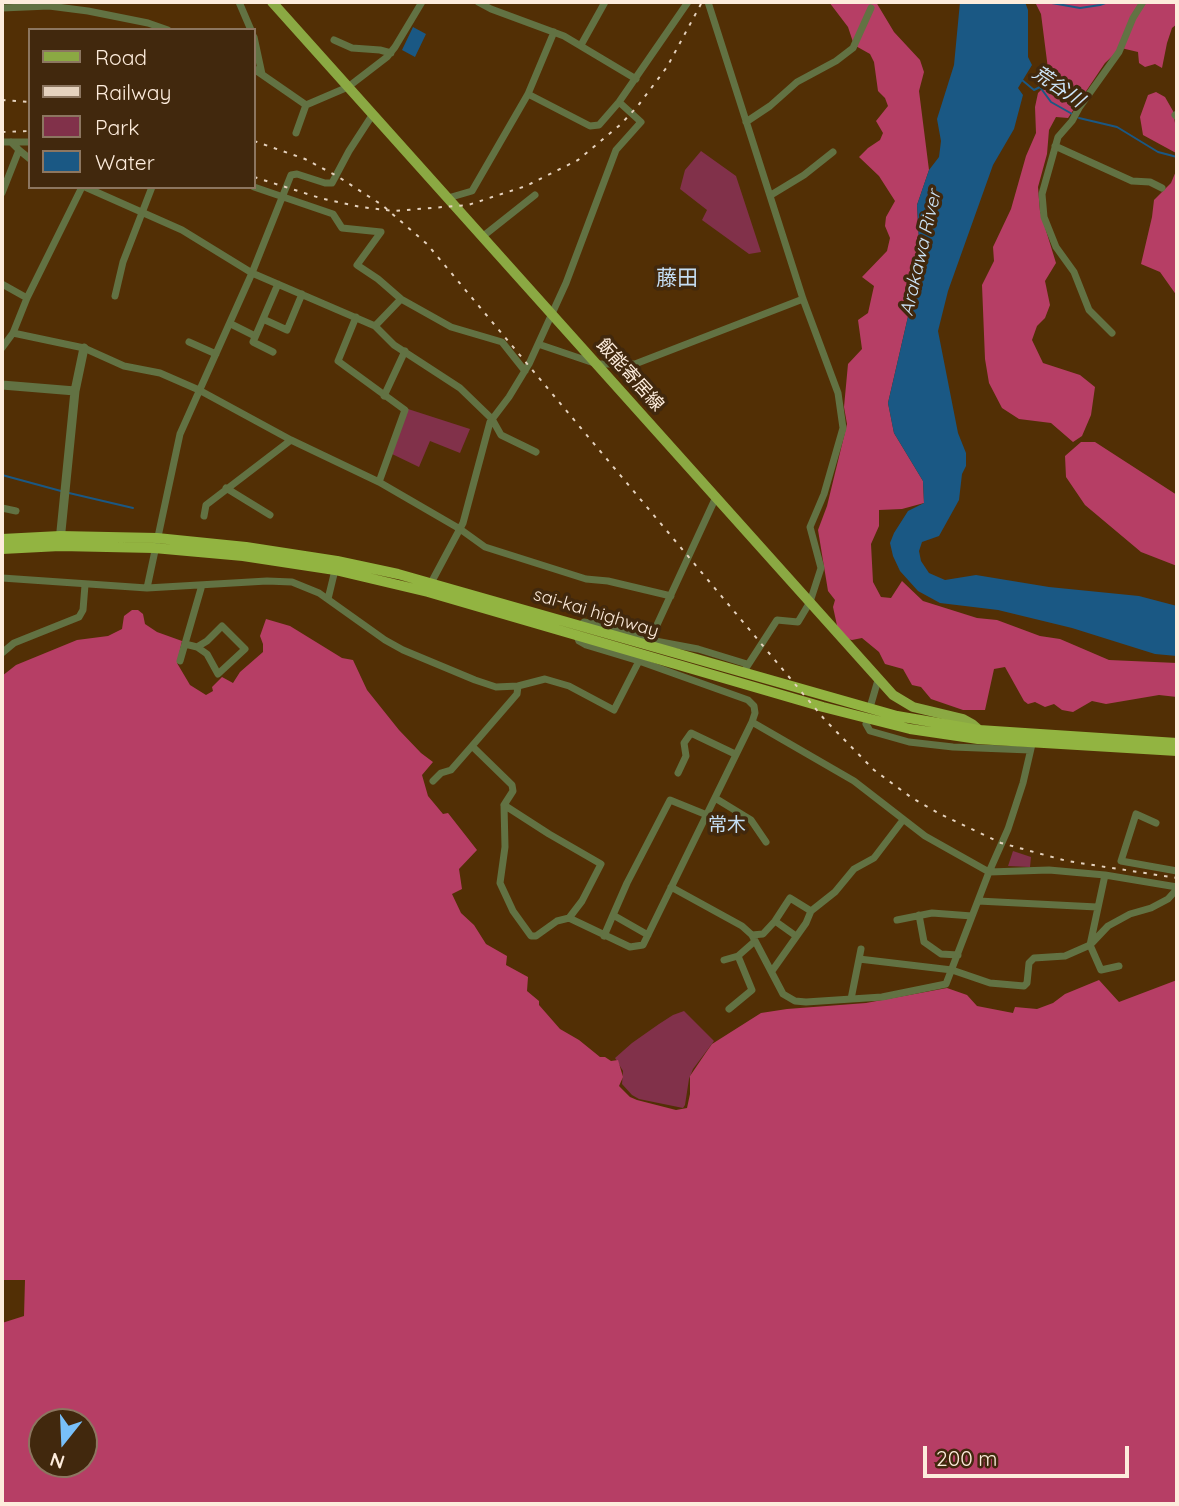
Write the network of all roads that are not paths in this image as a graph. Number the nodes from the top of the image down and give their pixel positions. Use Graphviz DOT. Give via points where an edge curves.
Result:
graph roads {
  1 [pos="239,2"];
  2 [pos="272,2"];
  3 [pos="422,2"];
  4 [pos="478,2"];
  5 [pos="605,2"];
  6 [pos="688,2"];
  7 [pos="708,2"];
  8 [pos="1143,2"];
  9 [pos="12,5"];
  10 [pos="2,8"];
  11 [pos="871,8"];
  12 [pos="161,28"];
  13 [pos="250,28"];
  14 [pos="554,32"];
  15 [pos="334,40"];
  16 [pos="581,45"];
  17 [pos="256,46"];
  18 [pos="391,53"];
  19 [pos="256,70"];
  20 [pos="262,74"];
  21 [pos="636,79"];
  22 [pos="348,86"];
  23 [pos="528,94"];
  24 [pos="621,104"];
  25 [pos="306,105"];
  26 [pos="373,114"];
  27 [pos="746,122"];
  28 [pos="296,133"];
  29 [pos="2,142"];
  30 [pos="11,142"];
  31 [pos="28,142"];
  32 [pos="1055,146"];
  33 [pos="19,150"];
  34 [pos="833,152"];
  35 [pos="28,157"];
  36 [pos="256,188"];
  37 [pos="1162,188"];
  38 [pos="82,189"];
  39 [pos="88,189"];
  40 [pos="151,189"];
  41 [pos="2,193"];
  42 [pos="535,195"];
  43 [pos="771,195"];
  44 [pos="283,197"];
  45 [pos="449,200"];
  46 [pos="143,211"];
  47 [pos="482,237"];
  48 [pos="252,273"];
  49 [pos="278,284"];
  50 [pos="2,285"];
  51 [pos="302,294"];
  52 [pos="115,296"];
  53 [pos="27,298"];
  54 [pos="401,299"];
  55 [pos="803,299"];
  56 [pos="551,313"];
  57 [pos="356,317"];
  58 [pos="262,319"];
  59 [pos="231,324"];
  60 [pos="375,326"];
  61 [pos="13,332"];
  62 [pos="1112,333"];
  63 [pos="255,336"];
  64 [pos="188,342"];
  65 [pos="538,344"];
  66 [pos="2,348"];
  67 [pos="83,348"];
  68 [pos="405,351"];
  69 [pos="273,352"];
  70 [pos="216,354"];
  71 [pos="597,364"];
  72 [pos="525,371"];
  73 [pos="2,385"];
  74 [pos="199,390"];
  75 [pos="75,391"];
  76 [pos="384,396"];
  77 [pos="492,419"];
  78 [pos="292,440"];
  79 [pos="536,452"];
  80 [pos="379,482"];
  81 [pos="226,488"];
  82 [pos="716,497"];
  83 [pos="2,508"];
  84 [pos="16,511"];
  85 [pos="270,514"];
  86 [pos="204,516"];
  87 [pos="460,529"];
  88 [pos="2,539"];
  89 [pos="60,541"];
  90 [pos="156,543"];
  91 [pos="2,549"];
  92 [pos="335,570"];
  93 [pos="2,578"];
  94 [pos="431,583"];
  95 [pos="85,585"];
  96 [pos="202,585"];
  97 [pos="147,588"];
  98 [pos="671,596"];
  99 [pos="328,599"];
  100 [pos="810,602"];
  101 [pos="578,630"];
  102 [pos="650,640"];
  103 [pos="185,644"];
  104 [pos="197,647"];
  105 [pos="2,653"];
  106 [pos="180,661"];
  107 [pos="639,661"];
  108 [pos="878,680"];
  109 [pos="518,686"];
  110 [pos="870,704"];
  111 [pos="752,722"];
  112 [pos="866,724"];
  113 [pos="979,734"];
  114 [pos="1032,742"];
  115 [pos="1177,743"];
  116 [pos="471,746"];
  117 [pos="1177,751"];
  118 [pos="735,754"];
  119 [pos="678,773"];
  120 [pos="433,781"];
  121 [pos="715,798"];
  122 [pos="504,805"];
  123 [pos="707,815"];
  124 [pos="903,820"];
  125 [pos="1156,823"];
  126 [pos="766,842"];
  127 [pos="1177,871"];
  128 [pos="989,872"];
  129 [pos="1105,875"];
  130 [pos="671,887"];
  131 [pos="1177,888"];
  132 [pos="978,901"];
  133 [pos="1097,906"];
  134 [pos="811,911"];
  135 [pos="613,915"];
  136 [pos="919,915"];
  137 [pos="972,916"];
  138 [pos="569,918"];
  139 [pos="897,920"];
  140 [pos="775,921"];
  141 [pos="648,935"];
  142 [pos="604,936"];
  143 [pos="796,936"];
  144 [pos="753,938"];
  145 [pos="1090,945"];
  146 [pos="861,949"];
  147 [pos="958,955"];
  148 [pos="738,956"];
  149 [pos="859,959"];
  150 [pos="724,960"];
  151 [pos="1119,966"];
  152 [pos="952,970"];
  153 [pos="772,971"];
  154 [pos="851,999"];
  155 [pos="729,1009"];
  1 -- 13 [label="street"];
  2 -- 22 [label="main road, 飯能寄居線"];
  3 -- 18 [label="street"];
  4 -- 14 [label="street"];
  5 -- 16 [label="street"];
  6 -- 21 [label="street"];
  7 -- 27 [label="street"];
  8 -- 32 [label="street" via="1119,52"];
  9 -- 10 [label="street"];
  9 -- 12 [label="street" via="88,11"];
  11 -- 27 [label="street" via="853,48 797,82"];
  14 -- 16 [label="street"];
  14 -- 23 [label="street"];
  15 -- 18 [label="street" via="352,48"];
  16 -- 21 [label="street"];
  17 -- 20 [label="street"];
  18 -- 22 [label="street"];
  19 -- 20 [label="street"];
  20 -- 25 [label="street"];
  21 -- 24 [label="street"];
  22 -- 25 [label="street"];
  22 -- 26 [label="main road, 飯能寄居線"];
  23 -- 24 [label="street" via="590,126 598,125"];
  23 -- 45 [label="street" via="472,191"];
  24 -- 56 [label="street" via="641,122 616,150"];
  25 -- 28 [label="street"];
  26 -- 44 [label="street" via="331,183 291,175"];
  26 -- 45 [label="main road, 飯能寄居線"];
  27 -- 43 [label="street"];
  29 -- 30 [label="street"];
  30 -- 31 [label="street"];
  30 -- 33 [label="street"];
  32 -- 37 [label="street" via="1132,181"];
  32 -- 62 [label="street" via="1042,194 1044,217 1090,310"];
  33 -- 35 [label="street"];
  33 -- 41 [label="street"];
  34 -- 43 [label="street"];
  36 -- 44 [label="street"];
  38 -- 53 [label="street"];
  39 -- 46 [label="street"];
  40 -- 46 [label="street"];
  42 -- 47 [label="street"];
  43 -- 55 [label="street"];
  44 -- 48 [label="street"];
  44 -- 54 [label="street" via="333,214 342,228 381,232 358,265"];
  45 -- 47 [label="main road, 飯能寄居線"];
  46 -- 48 [label="street"];
  46 -- 52 [label="street"];
  47 -- 56 [label="main road, 飯能寄居線"];
  48 -- 49 [label="street"];
  48 -- 59 [label="street"];
  49 -- 51 [label="street"];
  49 -- 58 [label="street"];
  50 -- 53 [label="street"];
  51 -- 57 [label="street"];
  51 -- 58 [label="street" via="287,330"];
  53 -- 61 [label="street"];
  54 -- 60 [label="street"];
  54 -- 72 [label="street" via="451,327 502,342"];
  55 -- 71 [label="street" via="652,359"];
  55 -- 100 [label="street" via="838,393 843,428 810,527 821,568"];
  56 -- 65 [label="street"];
  56 -- 71 [label="main road, 飯能寄居線"];
  57 -- 60 [label="street"];
  57 -- 76 [label="street" via="338,361"];
  58 -- 63 [label="street"];
  59 -- 63 [label="street"];
  59 -- 70 [label="street"];
  60 -- 68 [label="street"];
  61 -- 66 [label="street"];
  61 -- 67 [label="street"];
  63 -- 69 [label="street" via="253,342"];
  64 -- 70 [label="street"];
  65 -- 71 [label="street"];
  65 -- 72 [label="street"];
  67 -- 74 [label="street"];
  67 -- 75 [label="street"];
  68 -- 76 [label="street"];
  68 -- 77 [label="street" via="460,388"];
  70 -- 74 [label="street"];
  71 -- 82 [label="main road, 飯能寄居線"];
  72 -- 77 [label="street"];
  73 -- 75 [label="street"];
  74 -- 78 [label="street"];
  74 -- 90 [label="street" via="180,434"];
  75 -- 89 [label="street"];
  76 -- 80 [label="street" via="405,410"];
  77 -- 79 [label="street" via="501,435"];
  77 -- 87 [label="street"];
  78 -- 80 [label="street"];
  78 -- 81 [label="street"];
  80 -- 87 [label="street"];
  81 -- 85 [label="street"];
  81 -- 86 [label="street" via="206,505"];
  82 -- 98 [label="street"];
  82 -- 100 [label="main road, 飯能寄居線"];
  83 -- 84 [label="street"];
  87 -- 94 [label="street"];
  87 -- 98 [label="street" via="485,547 510,555 586,579"];
  88 -- 89 [label="highway, sai-kai highway"];
  89 -- 90 [label="highway, sai-kai highway"];
  89 -- 91 [label="highway, sai-kai highway"];
  90 -- 92 [label="highway, sai-kai highway"];
  90 -- 94 [label="highway, sai-kai highway" via="301,555"];
  90 -- 97 [label="street"];
  92 -- 99 [label="street"];
  92 -- 101 [label="highway, sai-kai highway"];
  93 -- 95 [label="street"];
  94 -- 101 [label="highway, sai-kai highway"];
  95 -- 97 [label="street"];
  95 -- 105 [label="street" via="79,617 14,643"];
  96 -- 97 [label="street"];
  96 -- 99 [label="street" via="292,582"];
  96 -- 103 [label="street"];
  98 -- 102 [label="street"];
  99 -- 109 [label="street" via="407,652 496,687"];
  100 -- 102 [label="street" via="798,622 777,620 746,666"];
  100 -- 108 [label="main road, 飯能寄居線"];
  101 -- 102 [label="street" via="584,622"];
  101 -- 107 [label="street" via="579,641 586,645"];
  101 -- 113 [label="highway, sai-kai highway"];
  101 -- 113 [label="highway, sai-kai highway" via="823,707 910,729"];
  103 -- 104 [label="street"];
  103 -- 106 [label="street"];
  104 -- 104 [label="street" via="222,626 245,649 219,674"];
  107 -- 109 [label="street" via="614,710 551,680"];
  107 -- 111 [label="street" via="738,692 754,706"];
  108 -- 110 [label="street"];
  108 -- 113 [label="main road, 飯能寄居線" via="904,703 963,719"];
  109 -- 116 [label="street" via="517,694"];
  111 -- 118 [label="street"];
  111 -- 124 [label="street" via="853,781"];
  112 -- 114 [label="street" via="870,731 953,747"];
  113 -- 114 [label="highway, sai-kai highway"];
  114 -- 115 [label="highway, sai-kai highway"];
  114 -- 117 [label="highway, sai-kai highway"];
  114 -- 128 [label="street" via="1013,814"];
  116 -- 120 [label="street" via="451,770"];
  116 -- 122 [label="street" via="512,785"];
  118 -- 119 [label="street" via="691,733 684,743 686,756"];
  118 -- 121 [label="street"];
  121 -- 123 [label="street"];
  121 -- 126 [label="street" via="751,820"];
  122 -- 138 [label="street" via="601,864"];
  122 -- 138 [label="street" via="500,883 513,911 531,936"];
  123 -- 130 [label="street"];
  123 -- 135 [label="street" via="670,800"];
  124 -- 128 [label="street"];
  124 -- 134 [label="street" via="874,858 854,869"];
  125 -- 127 [label="street" via="1136,814 1121,861"];
  128 -- 129 [label="street" via="1049,870"];
  128 -- 132 [label="street"];
  129 -- 131 [label="street"];
  129 -- 133 [label="street"];
  130 -- 141 [label="street"];
  130 -- 144 [label="street" via="743,926"];
  131 -- 145 [label="street" via="1168,899 1108,926"];
  132 -- 133 [label="street"];
  132 -- 137 [label="street"];
  133 -- 145 [label="street"];
  134 -- 140 [label="street" via="790,898"];
  134 -- 143 [label="street"];
  135 -- 141 [label="street"];
  135 -- 142 [label="street"];
  136 -- 137 [label="street"];
  136 -- 139 [label="street"];
  136 -- 147 [label="street" via="924,942 941,954"];
  137 -- 147 [label="street"];
  138 -- 142 [label="street"];
  140 -- 143 [label="street"];
  140 -- 144 [label="street"];
  141 -- 142 [label="street" via="637,947"];
  143 -- 153 [label="street"];
  144 -- 148 [label="street"];
  144 -- 153 [label="street"];
  145 -- 151 [label="street" via="1101,970"];
  145 -- 152 [label="street" via="1065,956 1034,958 1024,986 990,983"];
  146 -- 149 [label="street"];
  147 -- 152 [label="street"];
  148 -- 150 [label="street"];
  148 -- 155 [label="street" via="752,990"];
  149 -- 152 [label="street"];
  149 -- 154 [label="street"];
  152 -- 154 [label="street" via="946,984 937,987"];
  153 -- 154 [label="street" via="783,994 795,1001"];
}
